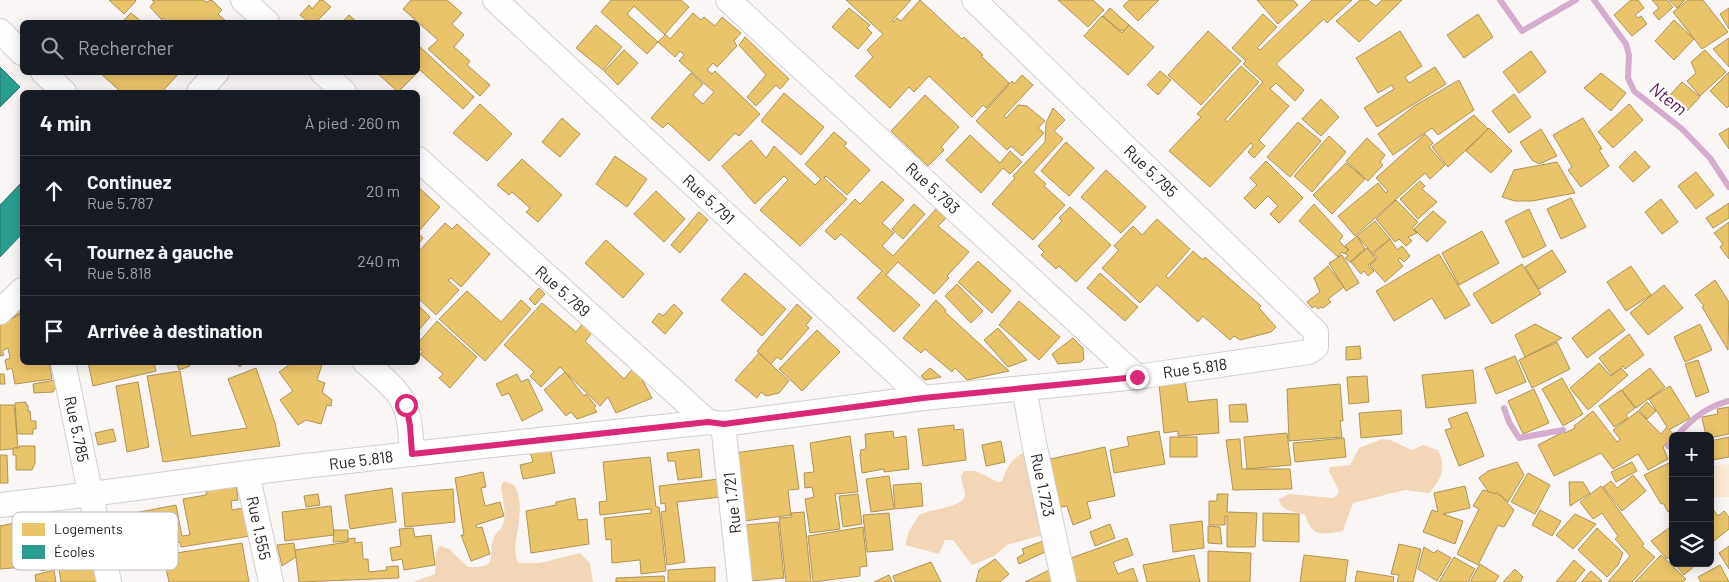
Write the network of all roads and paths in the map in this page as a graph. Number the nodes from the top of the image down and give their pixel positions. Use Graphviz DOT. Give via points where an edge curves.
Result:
graph roads {
  1 [pos="244,0"];
  2 [pos="495,0"];
  3 [pos="728,0"];
  4 [pos="974,0"];
  5 [pos="263,20"];
  6 [pos="0,32"];
  7 [pos="20,51"];
  8 [pos="46,75"];
  9 [pos="214,75"];
  10 [pos="325,75"];
  11 [pos="62,90"];
  12 [pos="201,90"];
  13 [pos="342,90"];
  14 [pos="420,161"];
  15 [pos="20,292"];
  16 [pos="0,312"];
  17 [pos="1316,347"];
  18 [pos="64,365"];
  19 [pos="368,365"];
  20 [pos="1137,377"];
  21 [pos="1024,388"];
  22 [pos="923,398"];
  23 [pos="716,423"];
  24 [pos="412,454"];
  25 [pos="247,473"];
  26 [pos="92,496"];
  27 [pos="0,505"];
  28 [pos="95,512"];
  29 [pos="270,582"];
  30 [pos="740,582"];
  31 [pos="1064,582"];
  1 -- 5 [label="street"];
  2 -- 22 [label="street, Rue 5.791"];
  3 -- 20 [label="street, Rue 5.793"];
  4 -- 17 [label="street, Rue 5.795" via="1316,332"];
  6 -- 7 [label="street"];
  8 -- 11 [label="street"];
  9 -- 12 [label="street"];
  10 -- 13 [label="street"];
  14 -- 23 [label="street, Rue 5.789"];
  15 -- 16 [label="street"];
  17 -- 20 [label="street, Rue 5.818" via="1309,352"];
  18 -- 26 [label="street, Rue 5.785"];
  19 -- 24 [label="street" via="397,390 406,405"];
  20 -- 21 [label="street, Rue 5.818"];
  21 -- 22 [label="street, Rue 5.818"];
  21 -- 31 [label="street, Rue 1.723"];
  22 -- 23 [label="street, Rue 5.818"];
  23 -- 24 [label="street, Rue 5.818"];
  23 -- 30 [label="street, Rue 1.721"];
  24 -- 25 [label="street, Rue 5.818"];
  25 -- 26 [label="street, Rue 5.818"];
  25 -- 29 [label="street, Rue 1.555"];
  26 -- 27 [label="street, Rue 5.818"];
  26 -- 28 [label="street, Rue 5.785"];
}
